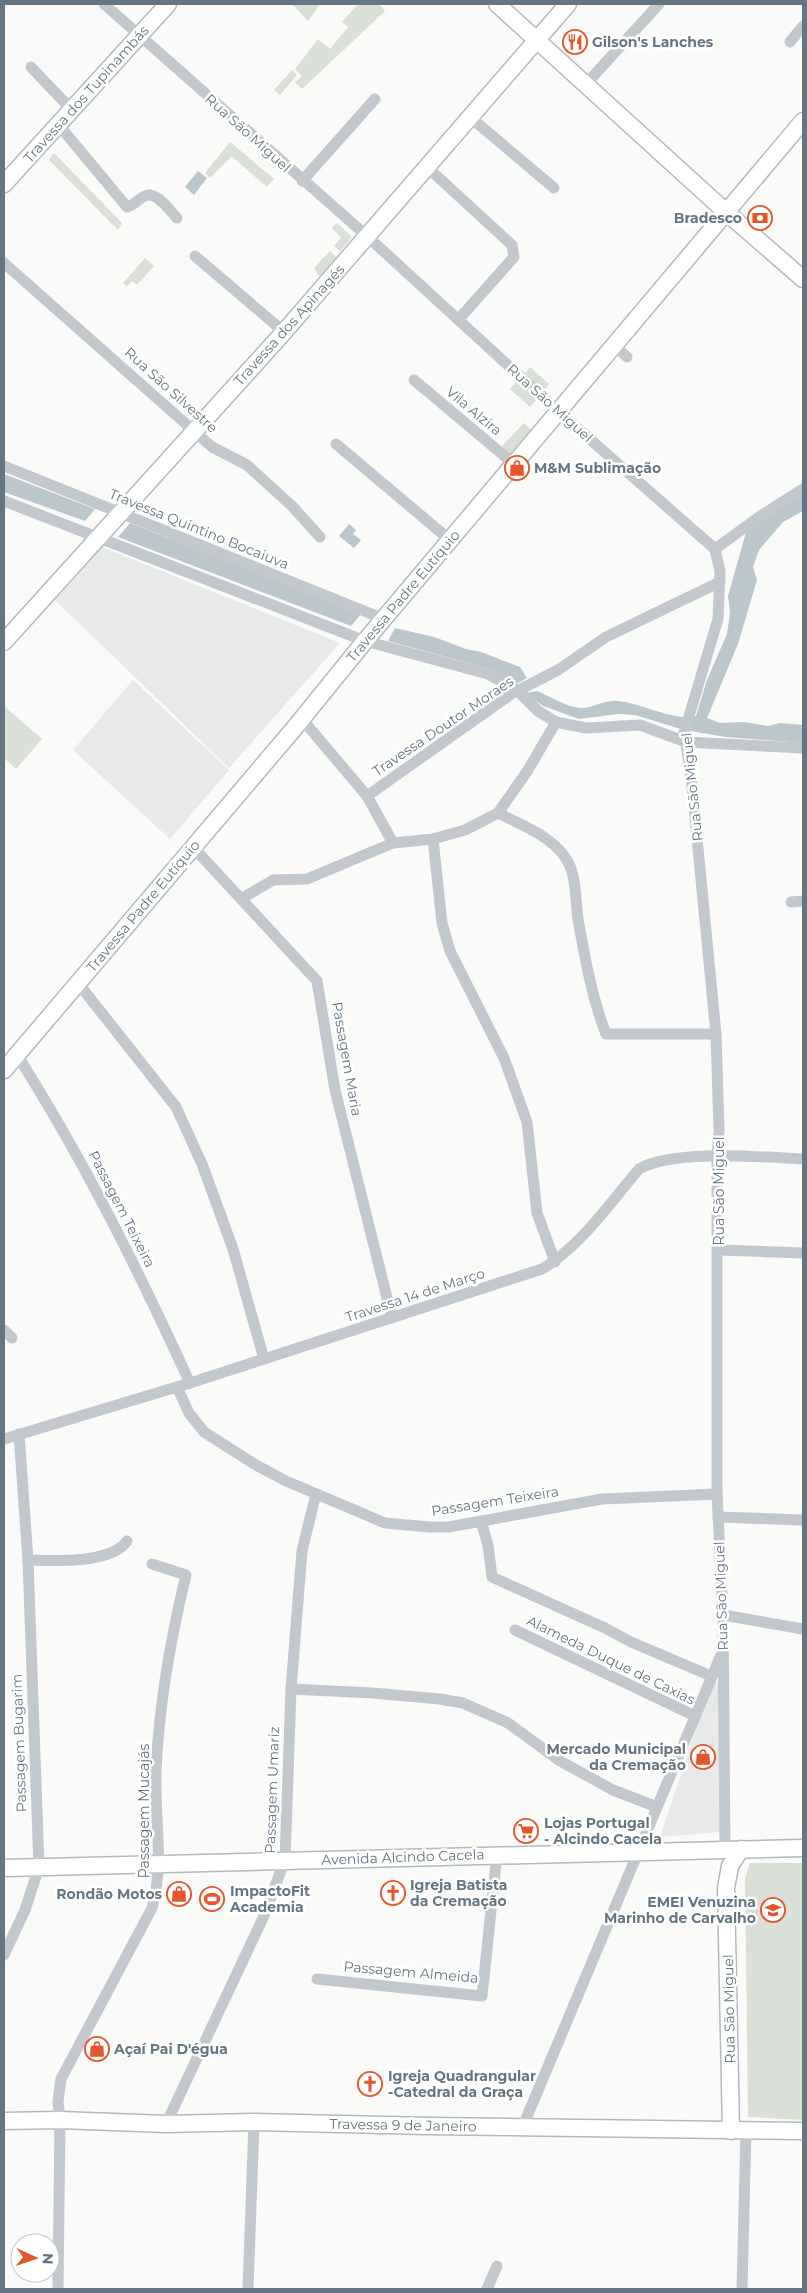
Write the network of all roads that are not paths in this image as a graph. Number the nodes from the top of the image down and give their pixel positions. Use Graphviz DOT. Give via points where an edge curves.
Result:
graph roads {
  1 [pos="104,4"];
  2 [pos="168,4"];
  3 [pos="497,4"];
  4 [pos="568,4"];
  5 [pos="659,4"];
  6 [pos="803,26"];
  7 [pos="139,35"];
  8 [pos="537,41"];
  9 [pos="790,42"];
  10 [pos="31,67"];
  11 [pos="586,84"];
  12 [pos="375,99"];
  13 [pos="71,109"];
  14 [pos="470,117"];
  15 [pos="803,121"];
  16 [pos="58,124"];
  17 [pos="427,167"];
  18 [pos="302,181"];
  19 [pos="4,184"];
  20 [pos="554,188"];
  21 [pos="726,212"];
  22 [pos="177,218"];
  23 [pos="368,237"];
  24 [pos="195,256"];
  25 [pos="4,263"];
  26 [pos="803,279"];
  27 [pos="459,319"];
  28 [pos="284,332"];
  29 [pos="614,345"];
  30 [pos="628,357"];
  31 [pos="414,380"];
  32 [pos="559,412"];
  33 [pos="194,430"];
  34 [pos="336,444"];
  35 [pos="514,464"];
  36 [pos="4,466"];
  37 [pos="803,489"];
  38 [pos="4,501"];
  39 [pos="120,515"];
  40 [pos="100,537"];
  41 [pos="320,537"];
  42 [pos="450,540"];
  43 [pos="716,549"];
  44 [pos="720,582"];
  45 [pos="384,619"];
  46 [pos="365,641"];
  47 [pos="4,642"];
  48 [pos="520,690"];
  49 [pos="302,719"];
  50 [pos="556,722"];
  51 [pos="685,738"];
  52 [pos="803,748"];
  53 [pos="367,796"];
  54 [pos="498,813"];
  55 [pos="433,839"];
  56 [pos="393,843"];
  57 [pos="193,847"];
  58 [pos="241,899"];
  59 [pos="803,901"];
  60 [pos="791,902"];
  61 [pos="78,983"];
  62 [pos="716,1034"];
  63 [pos="18,1055"];
  64 [pos="4,1070"];
  65 [pos="717,1156"];
  66 [pos="803,1159"];
  67 [pos="718,1250"];
  68 [pos="803,1253"];
  69 [pos="555,1262"];
  70 [pos="392,1318"];
  71 [pos="264,1359"];
  72 [pos="190,1383"];
  73 [pos="177,1387"];
  74 [pos="19,1434"];
  75 [pos="4,1439"];
  76 [pos="316,1494"];
  77 [pos="717,1494"];
  78 [pos="718,1517"];
  79 [pos="481,1520"];
  80 [pos="803,1520"];
  81 [pos="127,1541"];
  82 [pos="28,1560"];
  83 [pos="152,1564"];
  84 [pos="723,1615"];
  85 [pos="803,1628"];
  86 [pos="515,1630"];
  87 [pos="723,1651"];
  88 [pos="712,1676"];
  89 [pos="291,1689"];
  90 [pos="695,1716"];
  91 [pos="657,1807"];
  92 [pos="705,1848"];
  93 [pos="803,1848"];
  94 [pos="725,1849"];
  95 [pos="742,1849"];
  96 [pos="639,1850"];
  97 [pos="497,1854"];
  98 [pos="285,1860"];
  99 [pos="159,1863"];
  100 [pos="39,1866"];
  101 [pos="4,1868"];
  102 [pos="726,1888"];
  103 [pos="4,1955"];
  104 [pos="317,1979"];
  105 [pos="60,2120"];
  106 [pos="4,2121"];
  107 [pos="254,2122"];
  108 [pos="166,2124"];
  109 [pos="523,2126"];
  110 [pos="738,2131"];
  111 [pos="803,2131"];
  112 [pos="497,2266"];
  113 [pos="58,2289"];
  114 [pos="248,2289"];
  115 [pos="487,2289"];
  116 [pos="742,2289"];
  1 -- 7 [label="street, Rua São Miguel"];
  2 -- 7 [label="main road, Travessa dos Tupinambás"];
  3 -- 8 [label="main road"];
  4 -- 8 [label="main road, Travessa dos Apinagés"];
  5 -- 11 [label="street"];
  6 -- 9 [label="street"];
  7 -- 13 [label="main road, Travessa dos Tupinambás"];
  7 -- 18 [label="street, Rua São Miguel"];
  8 -- 11 [label="main road"];
  8 -- 14 [label="main road, Travessa dos Apinagés"];
  10 -- 13 [label="street"];
  11 -- 21 [label="main road"];
  12 -- 18 [label="street"];
  13 -- 16 [label="main road, Travessa dos Tupinambás"];
  14 -- 17 [label="main road, Travessa dos Apinagés"];
  14 -- 20 [label="street"];
  15 -- 21 [label="main road, Travessa Padre Eutíquio"];
  16 -- 19 [label="main road, Travessa dos Tupinambás"];
  16 -- 22 [label="street" via="125,205 132,206 150,194"];
  17 -- 23 [label="main road, Travessa dos Apinagés"];
  17 -- 27 [label="street" via="512,245 514,256"];
  18 -- 23 [label="street, Rua São Miguel"];
  21 -- 26 [label="main road"];
  21 -- 29 [label="main road, Travessa Padre Eutíquio"];
  23 -- 27 [label="street, Rua São Miguel"];
  23 -- 28 [label="main road, Travessa dos Apinagés"];
  24 -- 28 [label="street"];
  25 -- 33 [label="street, Rua São Silvestre"];
  27 -- 32 [label="street, Rua São Miguel"];
  28 -- 33 [label="main road, Travessa dos Apinagés"];
  29 -- 30 [label="street"];
  29 -- 32 [label="main road, Travessa Padre Eutíquio"];
  31 -- 35 [label="street, Vila Alzira"];
  32 -- 35 [label="main road, Travessa Padre Eutíquio"];
  32 -- 43 [label="street, Rua São Miguel"];
  33 -- 39 [label="main road, Travessa dos Apinagés"];
  33 -- 41 [label="street, Rua São Silvestre" via="212,447 247,465 269,483"];
  34 -- 42 [label="street"];
  35 -- 42 [label="main road, Travessa Padre Eutíquio"];
  36 -- 39 [label="street, Travessa Quintino Bocaiuva"];
  37 -- 43 [label="street"];
  38 -- 40 [label="street"];
  39 -- 40 [label="main road, Travessa dos Apinagés"];
  39 -- 45 [label="street, Travessa Quintino Bocaiuva"];
  40 -- 46 [label="street"];
  40 -- 47 [label="main road, Travessa dos Apinagés"];
  42 -- 45 [label="main road, Travessa Padre Eutíquio"];
  43 -- 44 [label="street, Rua São Miguel"];
  44 -- 48 [label="street, Travessa Doutor Moraes" via="606,637 558,670"];
  44 -- 51 [label="street, Rua São Miguel" via="718,619 687,718"];
  45 -- 46 [label="main road, Travessa Padre Eutíquio"];
  46 -- 48 [label="street" via="481,671"];
  46 -- 49 [label="main road, Travessa Padre Eutíquio"];
  48 -- 50 [label="street" via="538,711"];
  48 -- 53 [label="street, Travessa Doutor Moraes"];
  49 -- 53 [label="street"];
  49 -- 57 [label="main road, Travessa Padre Eutíquio"];
  50 -- 51 [label="street" via="586,728 640,725"];
  50 -- 54 [label="street"];
  51 -- 52 [label="street"];
  51 -- 62 [label="street, Rua São Miguel"];
  53 -- 56 [label="street"];
  54 -- 55 [label="street" via="465,830"];
  54 -- 62 [label="street" via="538,833 554,845 570,865 582,942 606,1034"];
  55 -- 56 [label="street"];
  55 -- 69 [label="street" via="442,923 450,951 504,1058 527,1122 537,1213"];
  56 -- 58 [label="street" via="307,879 274,880"];
  57 -- 58 [label="street, Passagem Maria"];
  57 -- 61 [label="main road, Travessa Padre Eutíquio"];
  58 -- 70 [label="street, Passagem Maria" via="316,981 335,1090"];
  59 -- 60 [label="street"];
  61 -- 63 [label="main road, Travessa Padre Eutíquio"];
  61 -- 71 [label="street" via="176,1107 202,1164 233,1249"];
  62 -- 65 [label="street, Rua São Miguel"];
  63 -- 64 [label="main road, Travessa Padre Eutíquio"];
  63 -- 72 [label="street, Passagem Teixeira" via="89,1175"];
  65 -- 66 [label="street, Travessa 14 de Março"];
  65 -- 67 [label="street, Rua São Miguel"];
  65 -- 69 [label="street, Travessa 14 de Março" via="658,1160 639,1169"];
  67 -- 68 [label="street"];
  67 -- 77 [label="street, Rua São Miguel"];
  69 -- 70 [label="street, Travessa 14 de Março" via="525,1276"];
  70 -- 71 [label="street, Travessa 14 de Março"];
  71 -- 72 [label="street, Travessa 14 de Março"];
  72 -- 73 [label="street, Travessa 14 de Março"];
  73 -- 74 [label="street, Travessa 14 de Março"];
  73 -- 76 [label="street, Passagem Teixeira" via="189,1413 204,1432 256,1466"];
  74 -- 75 [label="street, Travessa 14 de Março"];
  74 -- 82 [label="street, Passagem Bugarim"];
  76 -- 79 [label="street, Passagem Teixeira" via="385,1523 429,1527"];
  76 -- 89 [label="street, Passagem Umariz" via="302,1551"];
  77 -- 78 [label="street, Rua São Miguel"];
  77 -- 79 [label="street, Passagem Teixeira" via="602,1499"];
  78 -- 80 [label="street"];
  78 -- 84 [label="street, Rua São Miguel"];
  79 -- 88 [label="street" via="492,1577"];
  81 -- 82 [label="street" via="101,1556 64,1562"];
  82 -- 100 [label="street, Passagem Bugarim"];
  83 -- 99 [label="street, Passagem Mucajás" via="186,1575 162,1685 156,1773"];
  84 -- 85 [label="street"];
  84 -- 87 [label="street, Rua São Miguel"];
  86 -- 90 [label="street, Alameda Duque de Caxias"];
  87 -- 88 [label="street"];
  87 -- 94 [label="street, Rua São Miguel"];
  88 -- 90 [label="street"];
  89 -- 91 [label="street" via="373,1693 463,1703 508,1723 560,1761 613,1790"];
  89 -- 98 [label="street, Passagem Umariz"];
  90 -- 91 [label="street"];
  91 -- 96 [label="street"];
  92 -- 94 [label="main road, Avenida Alcindo Cacela"];
  92 -- 96 [label="main road, Avenida Alcindo Cacela"];
  92 -- 102 [label="main road, Rua São Miguel" via="721,1867"];
  93 -- 95 [label="main road, Avenida Alcindo Cacela"];
  94 -- 95 [label="main road, Avenida Alcindo Cacela"];
  95 -- 102 [label="main road, Rua São Miguel" via="730,1866"];
  96 -- 97 [label="main road, Avenida Alcindo Cacela"];
  96 -- 109 [label="street"];
  97 -- 98 [label="main road, Avenida Alcindo Cacela"];
  97 -- 104 [label="street, Passagem Almeida" via="482,1996"];
  98 -- 99 [label="main road, Avenida Alcindo Cacela"];
  98 -- 108 [label="street, Passagem Umariz" via="263,1918"];
  99 -- 100 [label="main road, Avenida Alcindo Cacela"];
  99 -- 105 [label="street, Passagem Mucajás" via="159,1885 152,1908 62,2079 58,2101"];
  100 -- 101 [label="main road, Avenida Alcindo Cacela"];
  100 -- 103 [label="street, Passagem Bugarim" via="25,1910"];
  102 -- 110 [label="main road, Rua São Miguel"];
  105 -- 106 [label="main road, Travessa 9 de Janeiro"];
  105 -- 108 [label="main road, Travessa 9 de Janeiro"];
  105 -- 113 [label="street, Passagem Mucajás"];
  107 -- 108 [label="main road, Travessa 9 de Janeiro"];
  107 -- 109 [label="main road, Travessa 9 de Janeiro"];
  107 -- 114 [label="street"];
  109 -- 110 [label="main road, Travessa 9 de Janeiro"];
  110 -- 111 [label="main road, Travessa 9 de Janeiro"];
  110 -- 116 [label="street, Rua São Miguel"];
  112 -- 115 [label="street"];
}
